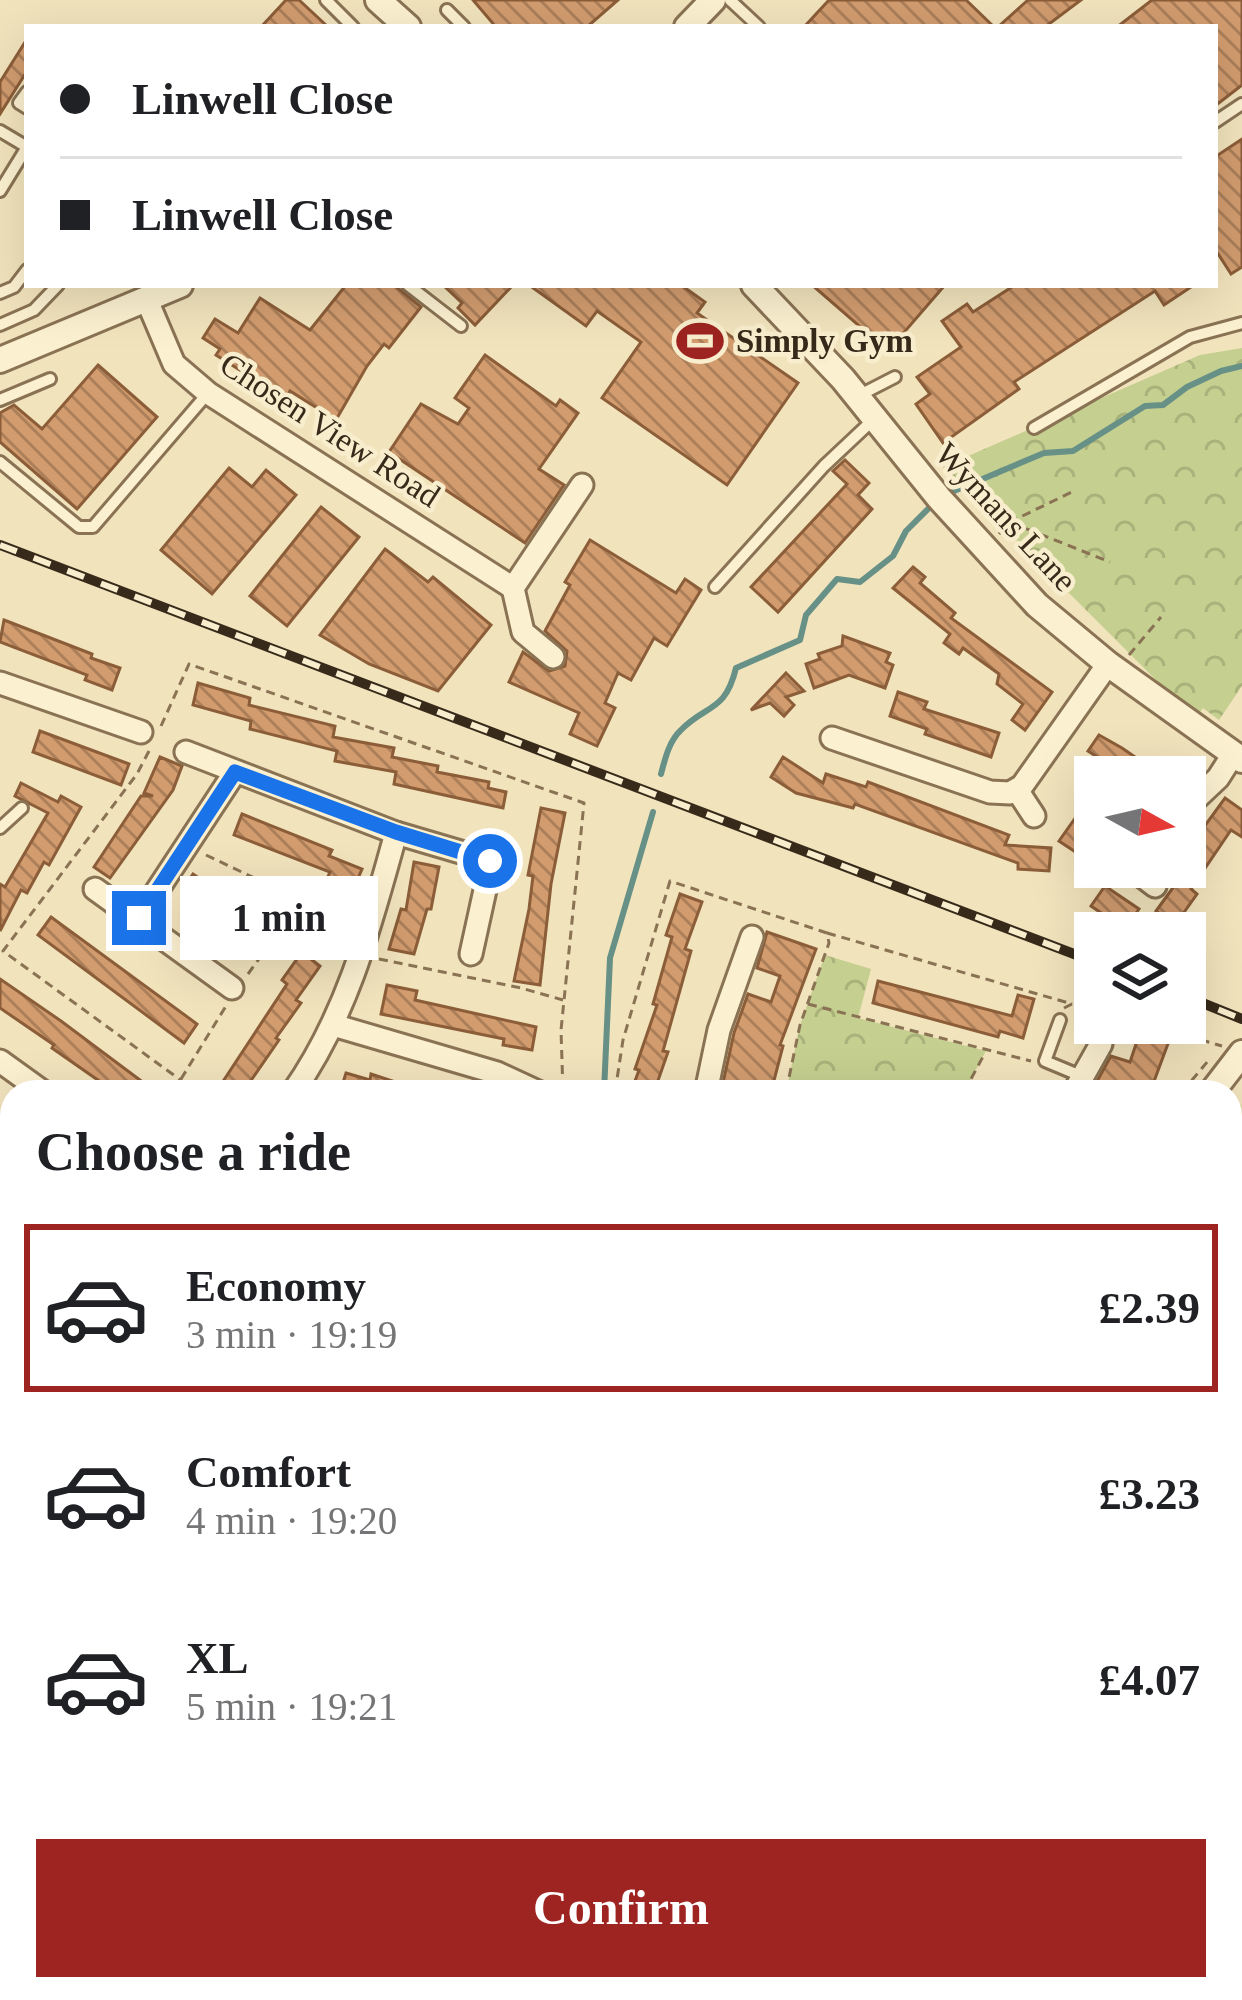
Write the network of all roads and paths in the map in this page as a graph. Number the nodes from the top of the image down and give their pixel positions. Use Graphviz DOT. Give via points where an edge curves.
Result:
graph roads {
  1 [pos="326,0"];
  2 [pos="713,0"];
  3 [pos="730,0"];
  4 [pos="447,10"];
  5 [pos="350,24"];
  6 [pos="461,24"];
  7 [pos="690,24"];
  8 [pos="756,24"];
  9 [pos="24,152"];
  10 [pos="0,191"];
  11 [pos="24,274"];
  12 [pos="55,288"];
  13 [pos="412,288"];
  14 [pos="757,288"];
  15 [pos="161,291"];
  16 [pos="0,293"];
  17 [pos="1242,323"];
  18 [pos="0,325"];
  19 [pos="460,326"];
  20 [pos="0,359"];
  21 [pos="895,376"];
  22 [pos="50,379"];
  23 [pos="208,393"];
  24 [pos="855,398"];
  25 [pos="0,400"];
  26 [pos="874,418"];
  27 [pos="1034,428"];
  28 [pos="0,462"];
  29 [pos="582,485"];
  30 [pos="1076,490"];
  31 [pos="1010,522"];
  32 [pos="985,548"];
  33 [pos="1110,562"];
  34 [pos="715,587"];
  35 [pos="512,588"];
  36 [pos="1161,616"];
  37 [pos="553,657"];
  38 [pos="1113,667"];
  39 [pos="0,683"];
  40 [pos="141,732"];
  41 [pos="832,738"];
  42 [pos="186,752"];
  43 [pos="1238,757"];
  44 [pos="235,772"];
  45 [pos="1206,789"];
  46 [pos="1017,790"];
  47 [pos="22,808"];
  48 [pos="1034,815"];
  49 [pos="0,828"];
  50 [pos="396,832"];
  51 [pos="186,846"];
  52 [pos="95,889"];
  53 [pos="139,918"];
  54 [pos="371,922"];
  55 [pos="827,933"];
  56 [pos="752,937"];
  57 [pos="1,953"];
  58 [pos="471,954"];
  59 [pos="360,955"];
  60 [pos="232,988"];
  61 [pos="565,1001"];
  62 [pos="807,1004"];
  63 [pos="1072,1004"];
  64 [pos="1060,1020"];
  65 [pos="333,1025"];
  66 [pos="1206,1042"];
  67 [pos="1101,1044"];
  68 [pos="986,1051"];
  69 [pos="1242,1053"];
  70 [pos="1045,1061"];
  71 [pos="1207,1062"];
  72 [pos="180,1080"];
  73 [pos="300,1080"];
  74 [pos="513,1080"];
  75 [pos="562,1080"];
  76 [pos="708,1080"];
  77 [pos="970,1080"];
  78 [pos="1071,1080"];
  79 [pos="1079,1080"];
  80 [pos="1192,1080"];
  81 [pos="1221,1080"];
  1 -- 5 [label="lane"];
  2 -- 7 [label="street"];
  3 -- 8 [label="lane"];
  4 -- 6 [label="lane"];
  9 -- 10 [label="lane"];
  11 -- 16 [label="lane"];
  12 -- 18 [label="lane" via="34,310"];
  13 -- 19 [label="lane"];
  14 -- 24 [label="street, Wymans Lane"];
  15 -- 20 [label="street"];
  15 -- 23 [label="street, Chosen View Road" via="174,364"];
  17 -- 27 [label="lane" via="1190,337"];
  21 -- 24 [label="lane"];
  22 -- 25 [label="lane"];
  23 -- 28 [label="lane" via="93,527 79,527"];
  23 -- 35 [label="street, Chosen View Road"];
  24 -- 26 [label="street, Wymans Lane"];
  26 -- 32 [label="street, Wymans Lane"];
  26 -- 34 [label="lane"];
  29 -- 35 [label="street"];
  30 -- 31 [label="path"];
  31 -- 32 [label="path"];
  31 -- 33 [label="path"];
  32 -- 38 [label="street, Wymans Lane" via="1037,605"];
  35 -- 37 [label="street" via="523,632"];
  36 -- 38 [label="path"];
  38 -- 43 [label="street, Wymans Lane"];
  38 -- 46 [label="street"];
  39 -- 40 [label="street"];
  41 -- 46 [label="street" via="996,794"];
  42 -- 44 [label="street"];
  43 -- 45 [label="street"];
  44 -- 50 [label="street"];
  44 -- 51 [label="street"];
  46 -- 48 [label="street"];
  47 -- 49 [label="lane"];
  50 -- 54 [label="street"];
  50 -- 58 [label="street" via="492,854"];
  51 -- 53 [label="street"];
  51 -- 54 [label="path"];
  52 -- 53 [label="street"];
  53 -- 60 [label="street"];
  54 -- 59 [label="street"];
  55 -- 63 [label="path"];
  56 -- 76 [label="street"];
  57 -- 61 [label="path" via="137,774 189,664 584,802"];
  57 -- 72 [label="path"];
  59 -- 61 [label="path"];
  59 -- 65 [label="street"];
  61 -- 75 [label="path"];
  62 -- 68 [label="path"];
  63 -- 64 [label="path"];
  64 -- 70 [label="lane"];
  65 -- 73 [label="street"];
  65 -- 74 [label="street"];
  66 -- 69 [label="path"];
  67 -- 79 [label="street"];
  68 -- 70 [label="path"];
  68 -- 77 [label="path"];
  69 -- 81 [label="street"];
  70 -- 78 [label="lane"];
  71 -- 80 [label="path"];
}
